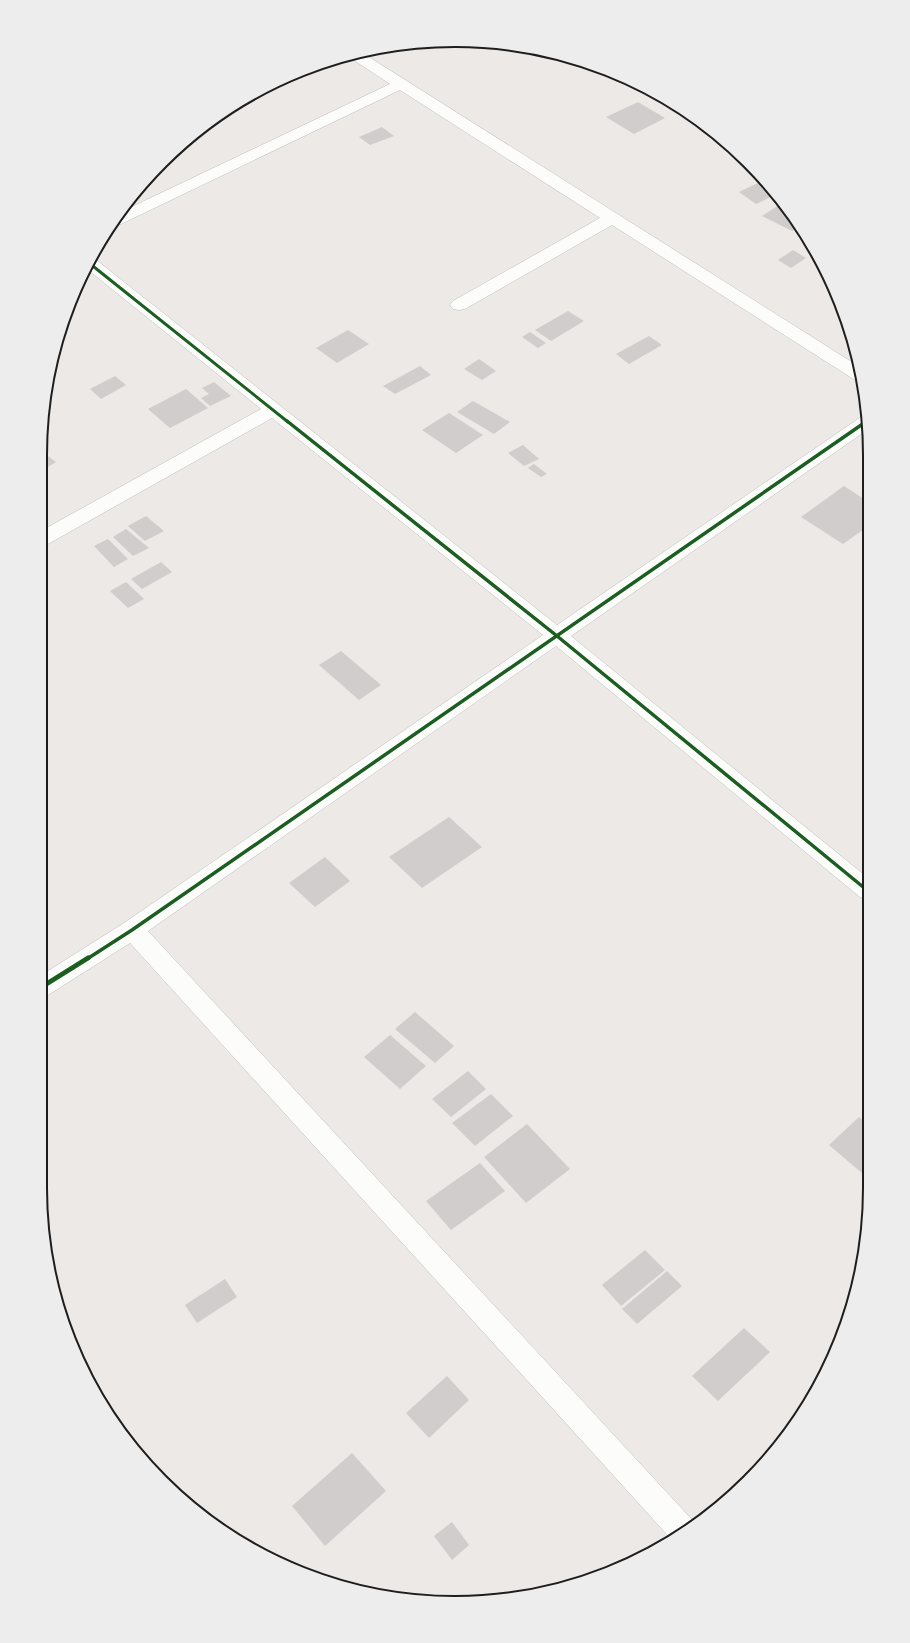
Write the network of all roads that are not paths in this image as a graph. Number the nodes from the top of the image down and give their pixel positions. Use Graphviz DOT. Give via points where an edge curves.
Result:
graph roads {
  1 [pos="360,58"];
  2 [pos="401,84"];
  3 [pos="124,217"];
  4 [pos="612,218"];
  5 [pos="94,267"];
  6 [pos="459,305"];
  7 [pos="854,372"];
  8 [pos="273,410"];
  9 [pos="862,424"];
  10 [pos="47,536"];
  11 [pos="557,636"];
  12 [pos="863,887"];
  13 [pos="132,930"];
  14 [pos="47,981"];
  15 [pos="680,1528"];
  1 -- 2 [label="street"];
  2 -- 3 [label="street"];
  2 -- 4 [label="street"];
  4 -- 6 [label="street"];
  4 -- 7 [label="street"];
  5 -- 8 [label="street"];
  8 -- 10 [label="street"];
  8 -- 11 [label="street"];
  9 -- 11 [label="street"];
  11 -- 12 [label="street"];
  11 -- 13 [label="street"];
  13 -- 14 [label="street"];
  13 -- 15 [label="street"];
}
